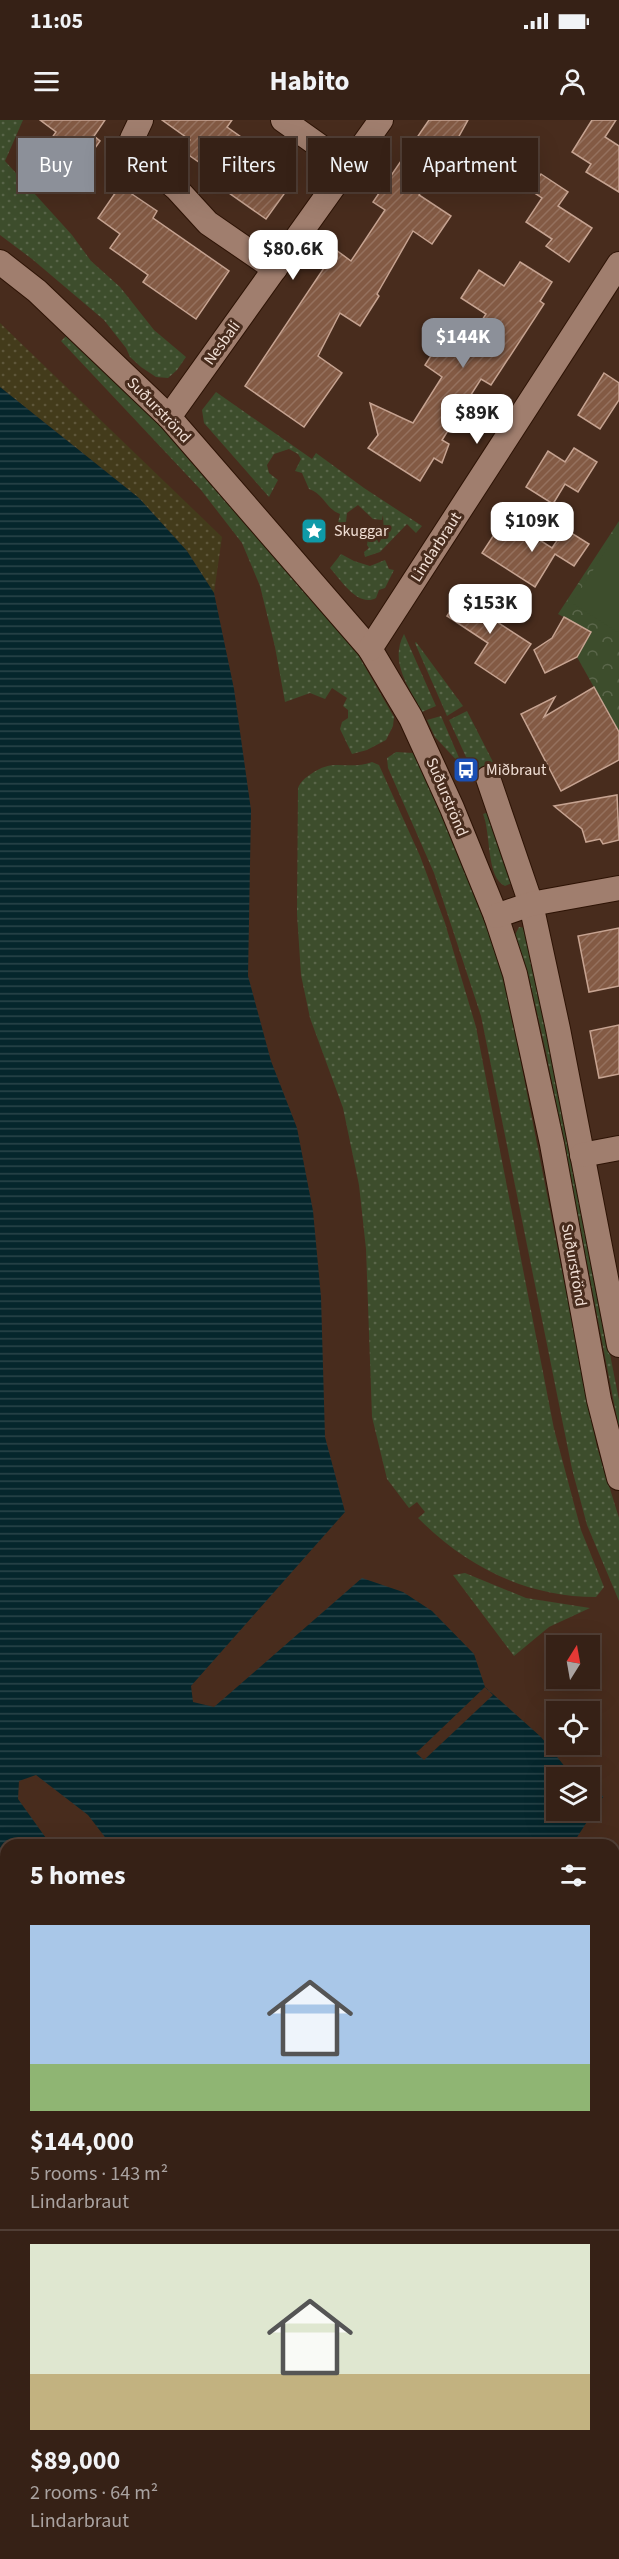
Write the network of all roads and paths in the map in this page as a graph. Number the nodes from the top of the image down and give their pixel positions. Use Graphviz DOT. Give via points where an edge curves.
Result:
graph roads {
  1 [pos="141,120"];
  2 [pos="283,120"];
  3 [pos="381,120"];
  4 [pos="309,138"];
  5 [pos="368,138"];
  6 [pos="330,192"];
  7 [pos="0,262"];
  8 [pos="619,264"];
  9 [pos="275,269"];
  10 [pos="169,417"];
  11 [pos="370,649"];
  12 [pos="488,778"];
  13 [pos="619,888"];
  14 [pos="531,904"];
  15 [pos="496,916"];
  16 [pos="619,1148"];
  17 [pos="582,1155"];
  18 [pos="619,1345"];
  19 [pos="619,1478"];
  1 -- 9 [label="street" via="132,139 138,156 176,188 208,223"];
  2 -- 4 [label="street"];
  3 -- 5 [label="street, Nesbali"];
  6 -- 9 [label="street, Nesbali"];
  7 -- 10 [label="street, Suðurströnd" via="37,291"];
  8 -- 11 [label="street, Lindarbraut"];
  9 -- 10 [label="street, Nesbali"];
  10 -- 11 [label="street, Suðurströnd"];
  11 -- 15 [label="street, Suðurströnd" via="432,760"];
  12 -- 14 [label="street"];
  13 -- 14 [label="street"];
  14 -- 15 [label="street"];
  14 -- 17 [label="street"];
  15 -- 19 [label="street, Suðurströnd" via="515,974 552,1144 599,1400"];
  16 -- 17 [label="street"];
  17 -- 18 [label="street"];
}
